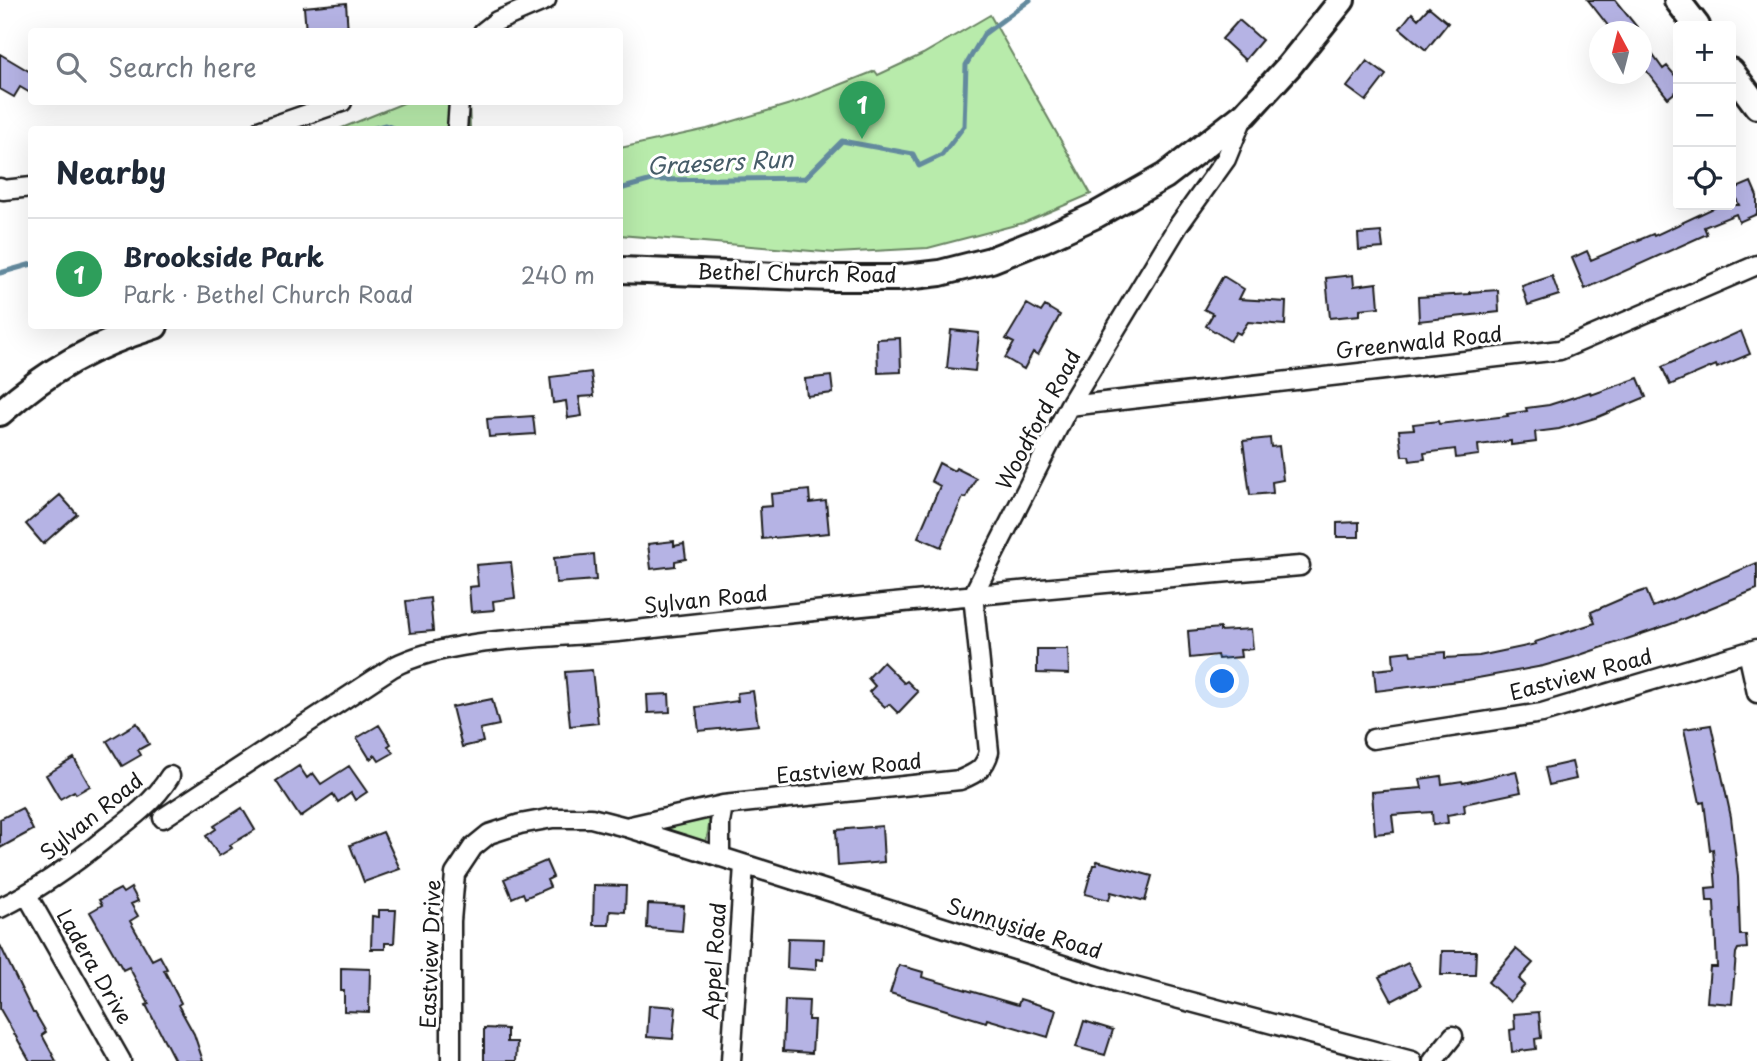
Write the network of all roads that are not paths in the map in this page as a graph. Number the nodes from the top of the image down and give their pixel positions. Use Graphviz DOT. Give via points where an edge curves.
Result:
graph roads {
  1 [pos="546,0"];
  2 [pos="1342,0"];
  3 [pos="1677,0"];
  4 [pos="1693,21"];
  5 [pos="488,28"];
  6 [pos="1736,78"];
  7 [pos="333,105"];
  8 [pos="459,105"];
  9 [pos="1757,106"];
  10 [pos="1245,114"];
  11 [pos="273,126"];
  12 [pos="457,126"];
  13 [pos="28,187"];
  14 [pos="0,188"];
  15 [pos="1757,265"];
  16 [pos="623,270"];
  17 [pos="145,329"];
  18 [pos="27,389"];
  19 [pos="0,393"];
  20 [pos="1069,406"];
  21 [pos="0,413"];
  22 [pos="1300,566"];
  23 [pos="974,595"];
  24 [pos="1752,650"];
  25 [pos="1757,693"];
  26 [pos="1373,739"];
  27 [pos="170,776"];
  28 [pos="723,805"];
  29 [pos="163,818"];
  30 [pos="626,827"];
  31 [pos="720,857"];
  32 [pos="744,865"];
  33 [pos="27,895"];
  34 [pos="0,908"];
  35 [pos="1453,1036"];
  36 [pos="121,1061"];
  37 [pos="451,1061"];
  38 [pos="731,1061"];
  39 [pos="1412,1061"];
  40 [pos="1433,1061"];
  1 -- 5 [label="street"];
  2 -- 10 [label="street, Bethel Church Road"];
  3 -- 4 [label="street"];
  6 -- 9 [label="street"];
  7 -- 11 [label="street"];
  8 -- 12 [label="street"];
  10 -- 16 [label="street, Bethel Church Road" via="1165,176 1096,215 991,260 940,273 831,278"];
  10 -- 20 [label="street, Woodford Road" via="1226,159 1178,226"];
  13 -- 14 [label="street"];
  15 -- 20 [label="street, Greenwald Road" via="1560,350"];
  17 -- 18 [label="street" via="70,360"];
  18 -- 19 [label="street"];
  18 -- 21 [label="street"];
  20 -- 23 [label="street, Woodford Road"];
  22 -- 23 [label="street, Sylvan Road"];
  23 -- 28 [label="street, Eastview Road" via="989,752 978,773 960,780"];
  23 -- 29 [label="street, Sylvan Road" via="514,641 412,657"];
  24 -- 25 [label="street"];
  24 -- 26 [label="street, Eastview Road" via="1542,713"];
  27 -- 33 [label="street, Sylvan Road" via="124,824"];
  28 -- 30 [label="street, Eastview Road"];
  28 -- 31 [label="street"];
  30 -- 31 [label="street, Sunnyside Road"];
  30 -- 37 [label="street, Eastview Drive" via="591,818 552,818 489,834 473,847 455,874"];
  31 -- 32 [label="street, Sunnyside Road"];
  32 -- 38 [label="street, Appel Road"];
  32 -- 39 [label="street, Sunnyside Road" via="1124,984"];
  33 -- 34 [label="street, Sylvan Road"];
  33 -- 36 [label="street, Ladera Drive"];
  35 -- 40 [label="street"];
}
